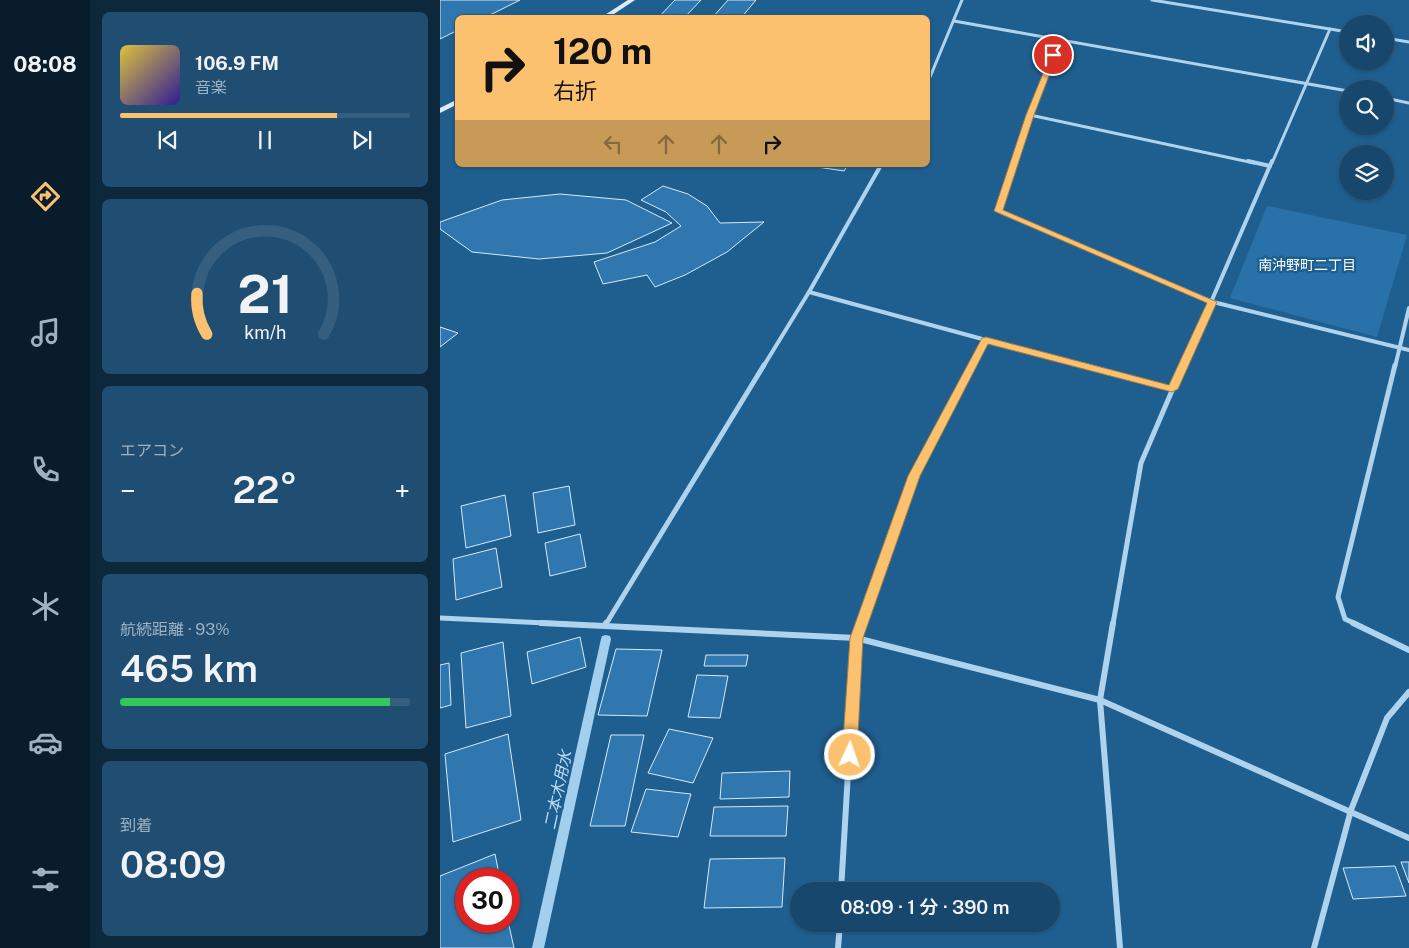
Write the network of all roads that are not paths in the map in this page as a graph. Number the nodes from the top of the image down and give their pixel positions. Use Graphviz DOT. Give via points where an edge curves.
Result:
graph roads {
  1 [pos="632,0"];
  2 [pos="962,0"];
  3 [pos="1152,0"];
  4 [pos="608,15"];
  5 [pos="954,21"];
  6 [pos="1330,29"];
  7 [pos="1339,30"];
  8 [pos="1059,40"];
  9 [pos="1394,40"];
  10 [pos="1409,42"];
  11 [pos="930,78"];
  12 [pos="1308,84"];
  13 [pos="1339,89"];
  14 [pos="1394,100"];
  15 [pos="455,103"];
  16 [pos="1409,103"];
  17 [pos="440,111"];
  18 [pos="1030,115"];
  19 [pos="1270,166"];
  20 [pos="880,167"];
  21 [pos="809,292"];
  22 [pos="1213,302"];
  23 [pos="1409,308"];
  24 [pos="986,340"];
  25 [pos="1400,347"];
  26 [pos="1409,350"];
  27 [pos="1172,389"];
  28 [pos="440,618"];
  29 [pos="604,625"];
  30 [pos="856,638"];
  31 [pos="1409,650"];
  32 [pos="1409,692"];
  33 [pos="1100,700"];
  34 [pos="1351,810"];
  35 [pos="1409,838"];
  36 [pos="842,882"];
  37 [pos="839,932"];
  38 [pos="838,948"];
  39 [pos="1120,948"];
  40 [pos="1314,948"];
  1 -- 4 [label="street"];
  2 -- 5 [label="street"];
  3 -- 6 [label="street"];
  5 -- 8 [label="street"];
  5 -- 11 [label="street"];
  6 -- 7 [label="street"];
  6 -- 12 [label="street"];
  8 -- 12 [label="street"];
  8 -- 18 [label="street"];
  9 -- 10 [label="street"];
  12 -- 13 [label="street"];
  12 -- 19 [label="street"];
  14 -- 16 [label="street"];
  15 -- 17 [label="street"];
  18 -- 19 [label="street"];
  18 -- 22 [label="street" via="998,211"];
  19 -- 22 [label="street"];
  20 -- 21 [label="street"];
  21 -- 24 [label="street"];
  21 -- 29 [label="street"];
  22 -- 25 [label="street"];
  22 -- 27 [label="street"];
  23 -- 25 [label="street"];
  24 -- 27 [label="street"];
  24 -- 30 [label="street" via="914,476"];
  25 -- 26 [label="street"];
  25 -- 31 [label="street" via="1338,597 1345,619"];
  27 -- 33 [label="street" via="1141,462"];
  28 -- 29 [label="street"];
  29 -- 30 [label="street"];
  30 -- 33 [label="street"];
  30 -- 36 [label="street"];
  32 -- 34 [label="street" via="1386,718"];
  33 -- 34 [label="street"];
  33 -- 39 [label="street"];
  34 -- 35 [label="street"];
  34 -- 40 [label="street"];
  37 -- 38 [label="street"];
}
